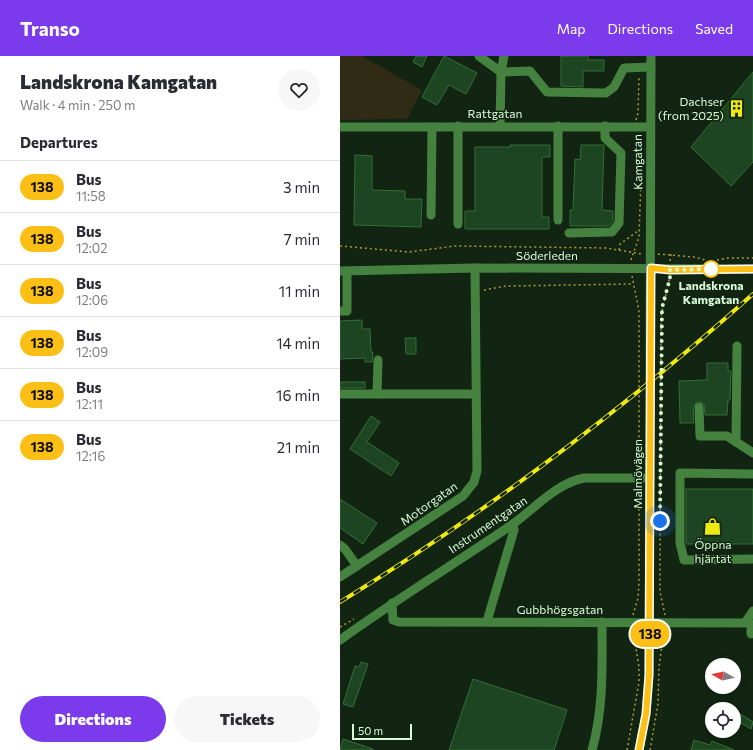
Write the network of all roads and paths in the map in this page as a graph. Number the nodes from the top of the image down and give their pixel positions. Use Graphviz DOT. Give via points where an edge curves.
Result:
graph roads {
  1 [pos="479,56"];
  2 [pos="504,56"];
  3 [pos="651,56"];
  4 [pos="639,67"];
  5 [pos="651,67"];
  6 [pos="501,72"];
  7 [pos="458,126"];
  8 [pos="500,126"];
  9 [pos="558,126"];
  10 [pos="605,126"];
  11 [pos="340,127"];
  12 [pos="432,127"];
  13 [pos="636,127"];
  14 [pos="650,127"];
  15 [pos="642,151"];
  16 [pos="641,174"];
  17 [pos="431,216"];
  18 [pos="558,220"];
  19 [pos="458,224"];
  20 [pos="639,231"];
  21 [pos="570,233"];
  22 [pos="340,246"];
  23 [pos="619,250"];
  24 [pos="632,252"];
  25 [pos="651,254"];
  26 [pos="671,254"];
  27 [pos="753,258"];
  28 [pos="475,268"];
  29 [pos="632,268"];
  30 [pos="651,268"];
  31 [pos="753,269"];
  32 [pos="670,270"];
  33 [pos="344,271"];
  34 [pos="634,284"];
  35 [pos="475,292"];
  36 [pos="340,311"];
  37 [pos="737,346"];
  38 [pos="378,360"];
  39 [pos="340,394"];
  40 [pos="377,394"];
  41 [pos="476,394"];
  42 [pos="699,407"];
  43 [pos="736,442"];
  44 [pos="753,453"];
  45 [pos="753,474"];
  46 [pos="639,478"];
  47 [pos="650,478"];
  48 [pos="513,524"];
  49 [pos="340,545"];
  50 [pos="753,559"];
  51 [pos="357,566"];
  52 [pos="340,577"];
  53 [pos="392,603"];
  54 [pos="753,611"];
  55 [pos="487,621"];
  56 [pos="602,622"];
  57 [pos="633,622"];
  58 [pos="650,622"];
  59 [pos="664,622"];
  60 [pos="750,624"];
  61 [pos="751,634"];
  62 [pos="340,640"];
  63 [pos="592,750"];
  64 [pos="628,750"];
  65 [pos="639,750"];
  66 [pos="650,750"];
  1 -- 6 [label="street"];
  2 -- 6 [label="street"];
  3 -- 5 [label="street, Kamgatan"];
  4 -- 5 [label="street"];
  4 -- 6 [label="street" via="624,68 614,87 606,93 547,92 530,72"];
  4 -- 13 [label="path"];
  5 -- 14 [label="street, Kamgatan"];
  6 -- 8 [label="street"];
  7 -- 8 [label="street, Rattgatan"];
  7 -- 12 [label="street, Rattgatan"];
  7 -- 19 [label="street"];
  8 -- 9 [label="street, Rattgatan"];
  9 -- 10 [label="street, Rattgatan"];
  9 -- 18 [label="street"];
  10 -- 13 [label="street, Rattgatan"];
  10 -- 21 [label="street" via="605,138 621,153 619,223 612,232"];
  11 -- 12 [label="street, Rattgatan"];
  12 -- 17 [label="street"];
  13 -- 14 [label="street, Rattgatan"];
  13 -- 15 [label="path"];
  14 -- 25 [label="street, Kamgatan"];
  16 -- 20 [label="path"];
  20 -- 23 [label="path" via="620,244"];
  20 -- 24 [label="path" via="637,244"];
  22 -- 23 [label="path" via="409,252 462,246"];
  23 -- 24 [label="path"];
  24 -- 25 [label="path"];
  24 -- 29 [label="path"];
  25 -- 26 [label="path"];
  25 -- 30 [label="street, Kamgatan"];
  26 -- 27 [label="path" via="704,260"];
  26 -- 32 [label="path"];
  28 -- 29 [label="street, Söderleden"];
  28 -- 33 [label="street, Söderleden"];
  28 -- 35 [label="street, Motorgatan"];
  29 -- 30 [label="street, Söderleden"];
  29 -- 34 [label="path"];
  30 -- 32 [label="street, Söderleden"];
  30 -- 47 [label="street, Malmövägen"];
  31 -- 32 [label="street, Söderleden"];
  32 -- 59 [label="path" via="661,316 660,592 665,612"];
  33 -- 36 [label="street" via="347,311"];
  34 -- 35 [label="path" via="506,286"];
  34 -- 46 [label="path" via="639,312"];
  35 -- 41 [label="street, Motorgatan"];
  37 -- 43 [label="street"];
  38 -- 40 [label="street"];
  39 -- 40 [label="street"];
  40 -- 41 [label="street"];
  41 -- 51 [label="street, Motorgatan" via="477,471 470,489"];
  42 -- 43 [label="street" via="700,436 726,436"];
  43 -- 44 [label="street"];
  45 -- 50 [label="street" via="680,473 680,543 684,560"];
  46 -- 47 [label="street, Instrumentgatan"];
  46 -- 48 [label="street, Instrumentgatan" via="576,480"];
  46 -- 57 [label="path" via="639,583"];
  47 -- 58 [label="street, Malmövägen"];
  48 -- 53 [label="street, Instrumentgatan"];
  48 -- 55 [label="street" via="514,530"];
  49 -- 51 [label="street"];
  51 -- 52 [label="street, Motorgatan"];
  53 -- 55 [label="street, Gubbhögsgatan" via="393,620 399,622"];
  53 -- 62 [label="street, Instrumentgatan"];
  54 -- 60 [label="street"];
  55 -- 56 [label="street, Gubbhögsgatan"];
  56 -- 57 [label="street, Gubbhögsgatan"];
  56 -- 63 [label="street" via="600,711"];
  57 -- 58 [label="street, Gubbhögsgatan"];
  57 -- 64 [label="path" via="639,674"];
  58 -- 59 [label="street, Gubbhögsgatan"];
  58 -- 65 [label="street, Malmövägen" via="646,714"];
  59 -- 60 [label="street, Gubbhögsgatan"];
  59 -- 66 [label="path" via="658,704"];
  60 -- 61 [label="street"];
}
